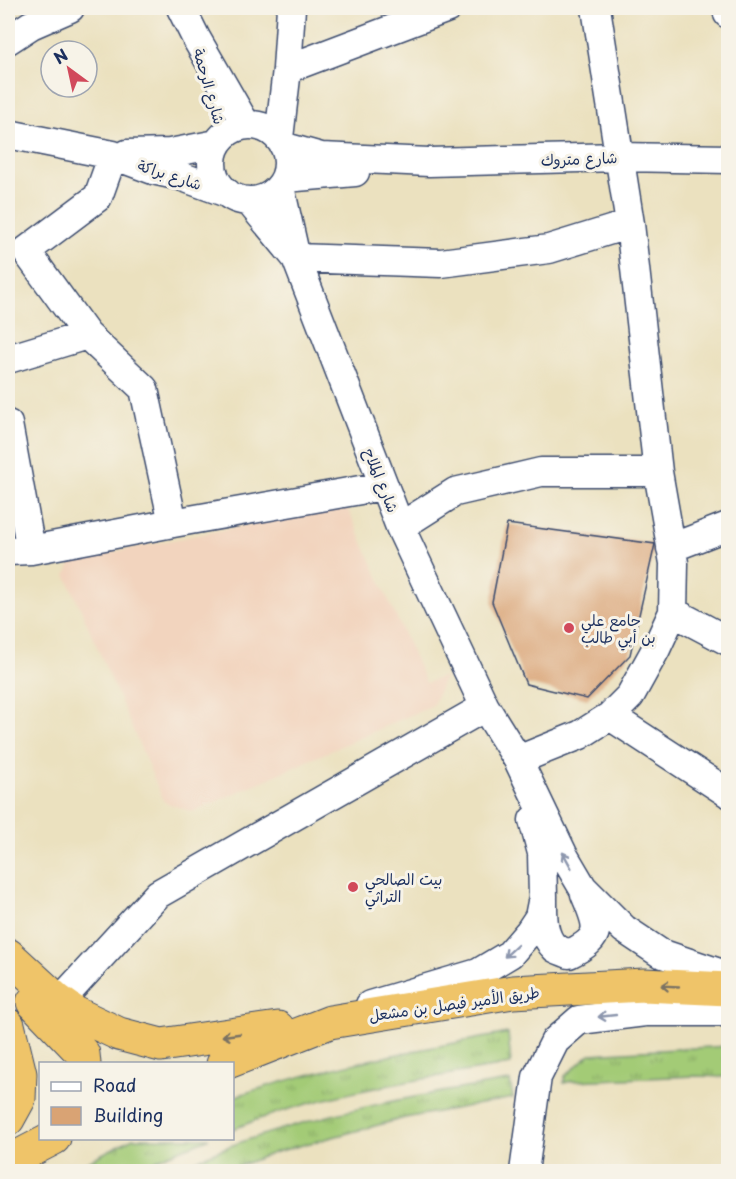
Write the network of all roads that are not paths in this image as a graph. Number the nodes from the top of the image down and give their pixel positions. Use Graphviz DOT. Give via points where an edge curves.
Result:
graph roads {
  1 [pos="70,8"];
  2 [pos="181,8"];
  3 [pos="291,8"];
  4 [pos="448,8"];
  5 [pos="596,8"];
  6 [pos="727,8"];
  7 [pos="729,14"];
  8 [pos="27,16"];
  9 [pos="8,40"];
  10 [pos="287,69"];
  11 [pos="8,134"];
  12 [pos="229,135"];
  13 [pos="282,142"];
  14 [pos="113,155"];
  15 [pos="620,157"];
  16 [pos="729,159"];
  17 [pos="429,162"];
  18 [pos="282,183"];
  19 [pos="238,197"];
  20 [pos="630,224"];
  21 [pos="296,258"];
  22 [pos="87,335"];
  23 [pos="8,360"];
  24 [pos="8,424"];
  25 [pos="658,472"];
  26 [pos="384,486"];
  27 [pos="173,522"];
  28 [pos="729,526"];
  29 [pos="400,527"];
  30 [pos="671,548"];
  31 [pos="19,551"];
  32 [pos="673,612"];
  33 [pos="729,641"];
  34 [pos="485,707"];
  35 [pos="610,717"];
  36 [pos="518,760"];
  37 [pos="729,794"];
  38 [pos="583,888"];
  39 [pos="543,897"];
  40 [pos="8,955"];
  41 [pos="729,976"];
  42 [pos="8,977"];
  43 [pos="729,989"];
  44 [pos="57,1000"];
  45 [pos="729,1012"];
  46 [pos="330,1022"];
  47 [pos="8,1025"];
  48 [pos="84,1062"];
  49 [pos="229,1062"];
  50 [pos="39,1083"];
  51 [pos="8,1119"];
  52 [pos="50,1140"];
  53 [pos="8,1162"];
  54 [pos="524,1172"];
  1 -- 8 [label="street"];
  2 -- 12 [label="street, شارع الرحمة" via="196,38"];
  3 -- 10 [label="street"];
  4 -- 10 [label="street"];
  5 -- 15 [label="street"];
  6 -- 7 [label="street"];
  8 -- 9 [label="street"];
  10 -- 13 [label="street"];
  11 -- 14 [label="street, شارع براكة"];
  12 -- 13 [label="street" via="258,126"];
  12 -- 14 [label="street, شارع براكة" via="170,153"];
  12 -- 19 [label="street" via="212,166 220,186"];
  13 -- 17 [label="street, شارع متروك" via="321,157"];
  13 -- 18 [label="street" via="288,157"];
  14 -- 19 [label="street, شارع براكة"];
  14 -- 22 [label="street" via="98,197 26,251"];
  15 -- 16 [label="street, شارع متروك"];
  15 -- 17 [label="street, شارع متروك"];
  15 -- 20 [label="street"];
  17 -- 18 [label="street, شارع متروك"];
  18 -- 19 [label="street" via="260,200"];
  18 -- 21 [label="street, شارع الملاح"];
  19 -- 21 [label="street"];
  20 -- 21 [label="street" via="549,249 441,263"];
  20 -- 25 [label="street"];
  21 -- 26 [label="street, شارع الملاح"];
  22 -- 23 [label="street"];
  22 -- 27 [label="street" via="144,388"];
  24 -- 31 [label="street"];
  25 -- 29 [label="street" via="540,472 455,492"];
  25 -- 30 [label="street"];
  26 -- 27 [label="street"];
  26 -- 29 [label="street, شارع الملاح"];
  27 -- 31 [label="street"];
  28 -- 30 [label="street"];
  29 -- 34 [label="street, شارع الملاح"];
  30 -- 32 [label="street"];
  32 -- 33 [label="street"];
  32 -- 35 [label="street" via="630,696"];
  34 -- 36 [label="street, شارع الملاح"];
  34 -- 44 [label="street" via="158,894"];
  35 -- 36 [label="street" via="580,735"];
  35 -- 37 [label="street"];
  38 -- 36 [label="street, one-way"];
  36 -- 39 [label="street" via="542,854"];
  38 -- 39 [label="street" via="597,925 593,938 569,954 555,947 547,935"];
  38 -- 41 [label="street" via="624,929 660,953"];
  39 -- 46 [label="street, one-way" via="539,916 529,932 510,954 478,973 378,1001"];
  40 -- 44 [label="highway"];
  42 -- 48 [label="highway" via="83,1054"];
  43 -- 46 [label="highway, طريق الأمير فيصل بن مشعل, one-way" via="644,984 513,992"];
  46 -- 44 [label="highway, one-way" via="161,1045 119,1034"];
  45 -- 54 [label="street, one-way" via="645,1012 579,1020 555,1041 537,1077"];
  46 -- 49 [label="highway, طريق الأمير فيصل بن مشعل"];
  47 -- 50 [label="highway"];
  47 -- 51 [label="highway" via="20,1074 19,1099"];
  52 -- 53 [label="highway"];
}
